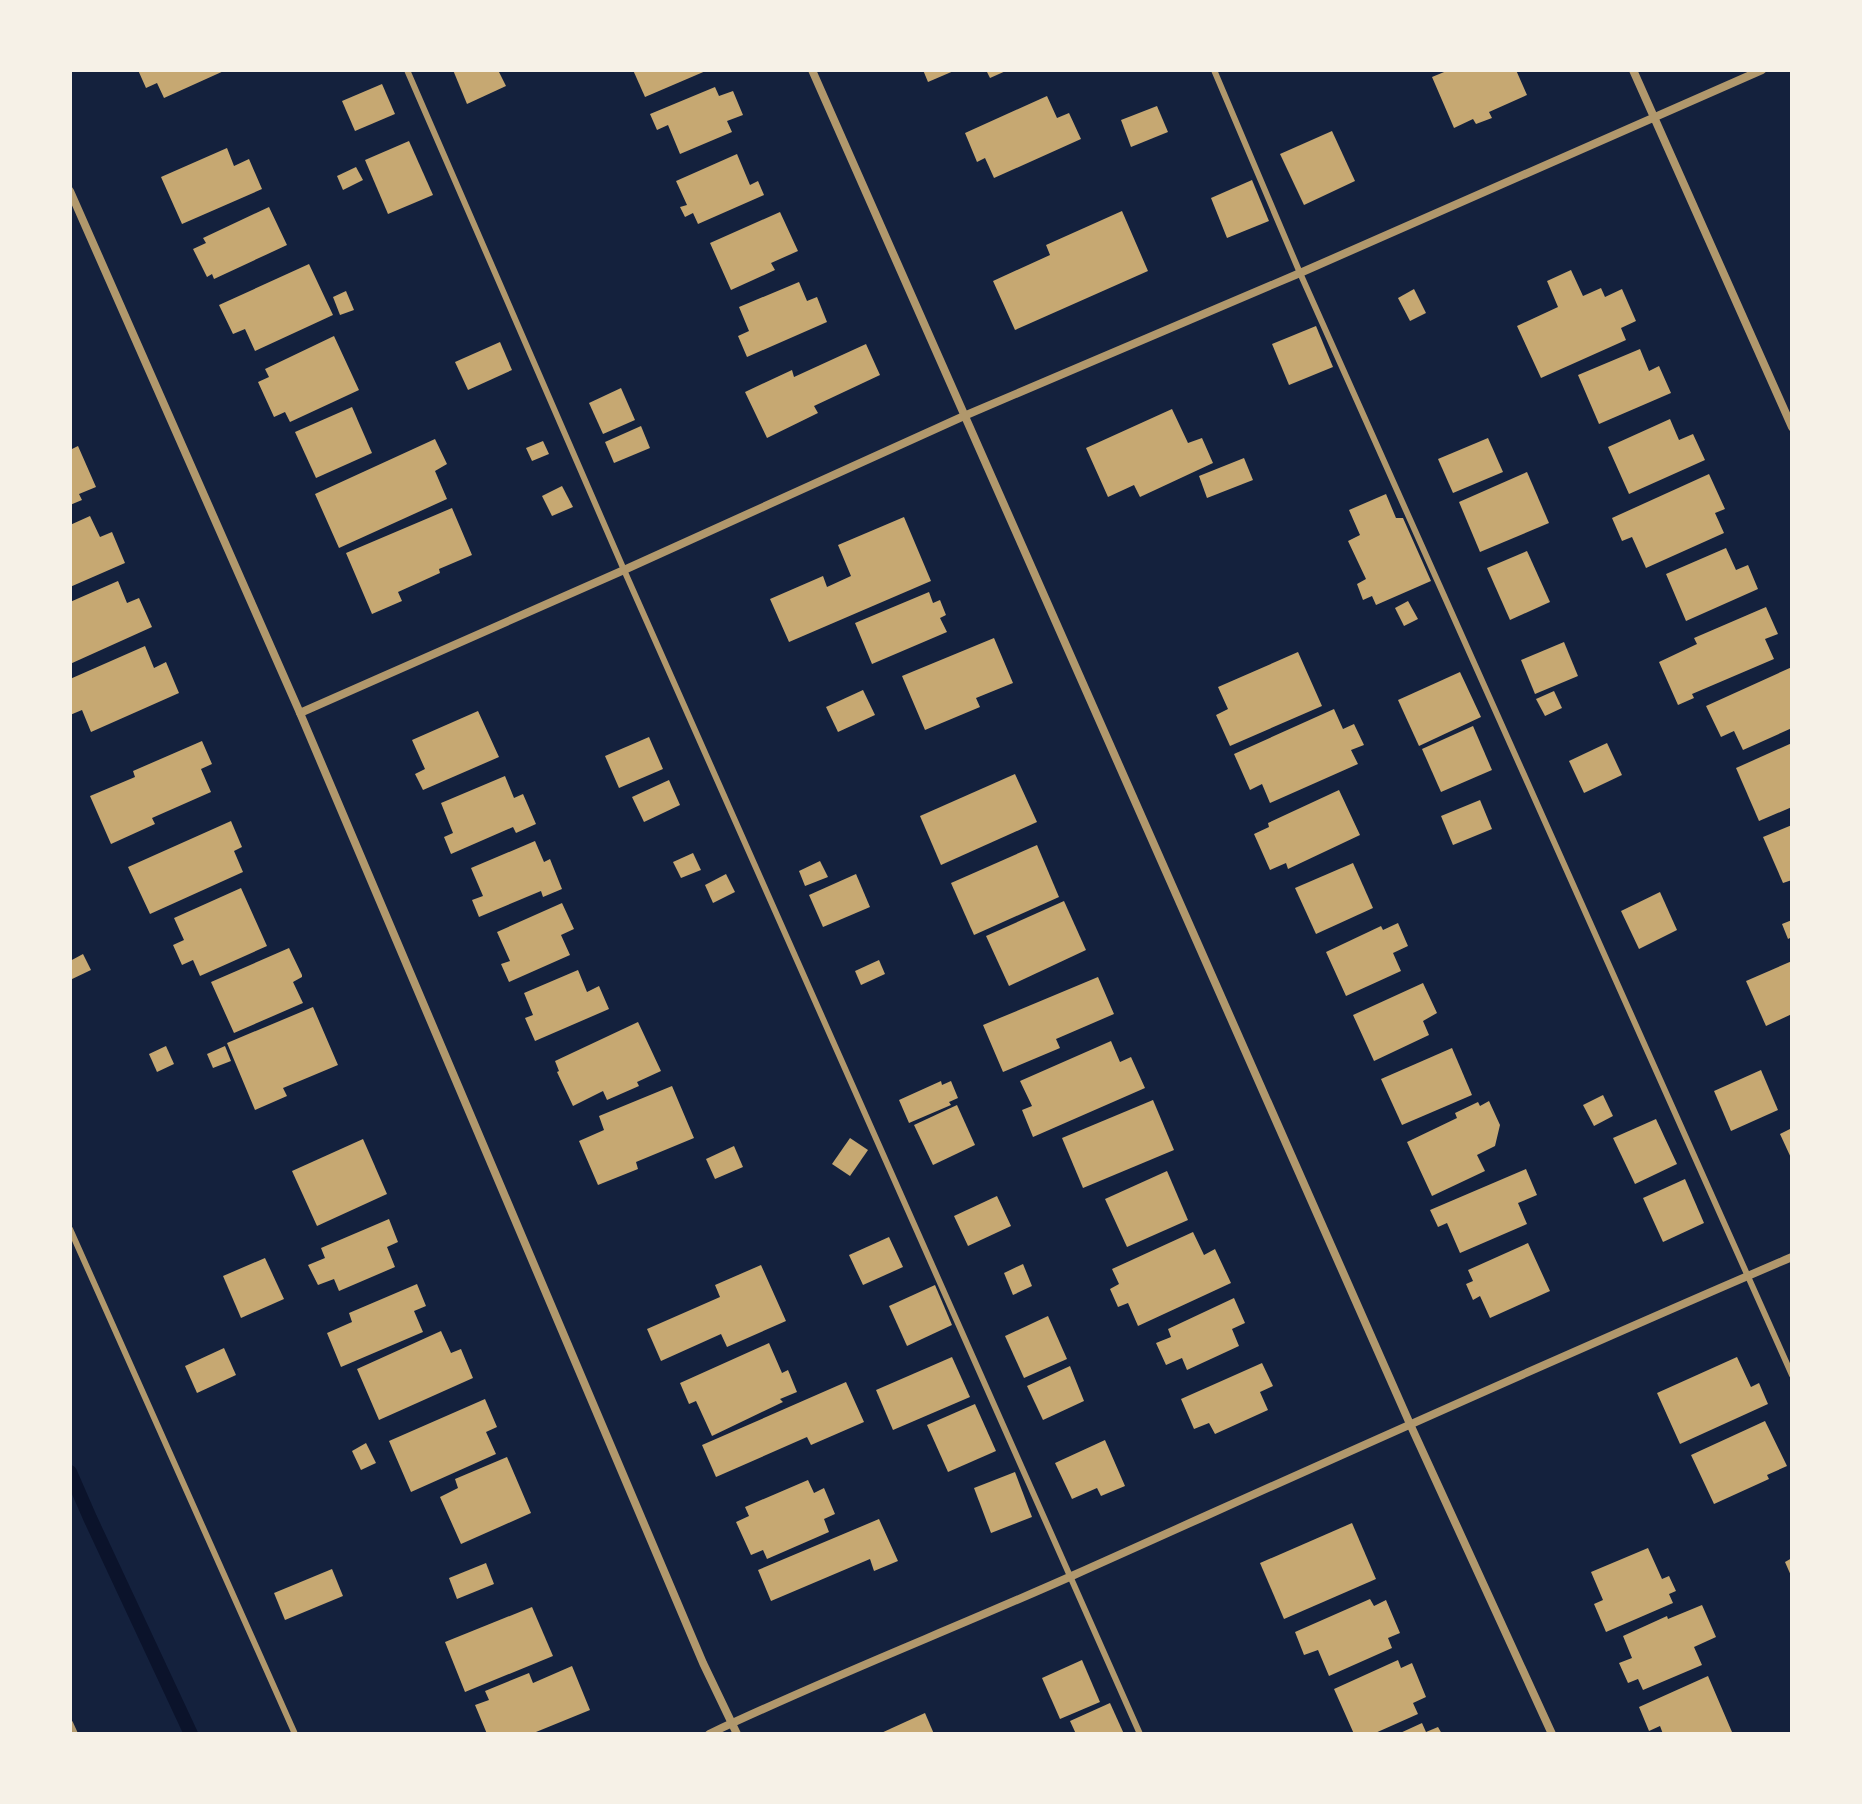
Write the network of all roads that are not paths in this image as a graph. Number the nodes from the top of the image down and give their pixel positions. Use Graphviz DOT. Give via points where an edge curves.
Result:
graph roads {
  1 [pos="407,70"];
  2 [pos="812,70"];
  3 [pos="1214,70"];
  4 [pos="1633,70"];
  5 [pos="1762,70"];
  6 [pos="1655,117"];
  7 [pos="70,191"];
  8 [pos="1300,273"];
  9 [pos="964,416"];
  10 [pos="1792,427"];
  11 [pos="624,570"];
  12 [pos="300,713"];
  13 [pos="70,1229"];
  14 [pos="1792,1257"];
  15 [pos="1748,1276"];
  16 [pos="1792,1375"];
  17 [pos="1410,1424"];
  18 [pos="1070,1577"];
  19 [pos="70,1723"];
  20 [pos="732,1723"];
  21 [pos="75,1734"];
  22 [pos="295,1734"];
  23 [pos="709,1734"];
  24 [pos="737,1734"];
  25 [pos="1140,1734"];
  26 [pos="1552,1734"];
  1 -- 11 [label="lane"];
  2 -- 9 [label="street"];
  3 -- 8 [label="lane"];
  4 -- 6 [label="street"];
  5 -- 6 [label="street"];
  6 -- 8 [label="street"];
  6 -- 10 [label="street"];
  7 -- 12 [label="street"];
  8 -- 9 [label="street"];
  8 -- 15 [label="lane"];
  9 -- 11 [label="street"];
  9 -- 17 [label="street"];
  11 -- 12 [label="street"];
  11 -- 18 [label="lane"];
  12 -- 20 [label="street"];
  13 -- 22 [label="lane"];
  14 -- 15 [label="street"];
  15 -- 16 [label="lane"];
  15 -- 17 [label="street"];
  17 -- 18 [label="street"];
  17 -- 26 [label="street"];
  18 -- 20 [label="street"];
  18 -- 25 [label="lane"];
  19 -- 21 [label="lane"];
  20 -- 23 [label="street"];
  20 -- 24 [label="street"];
}
